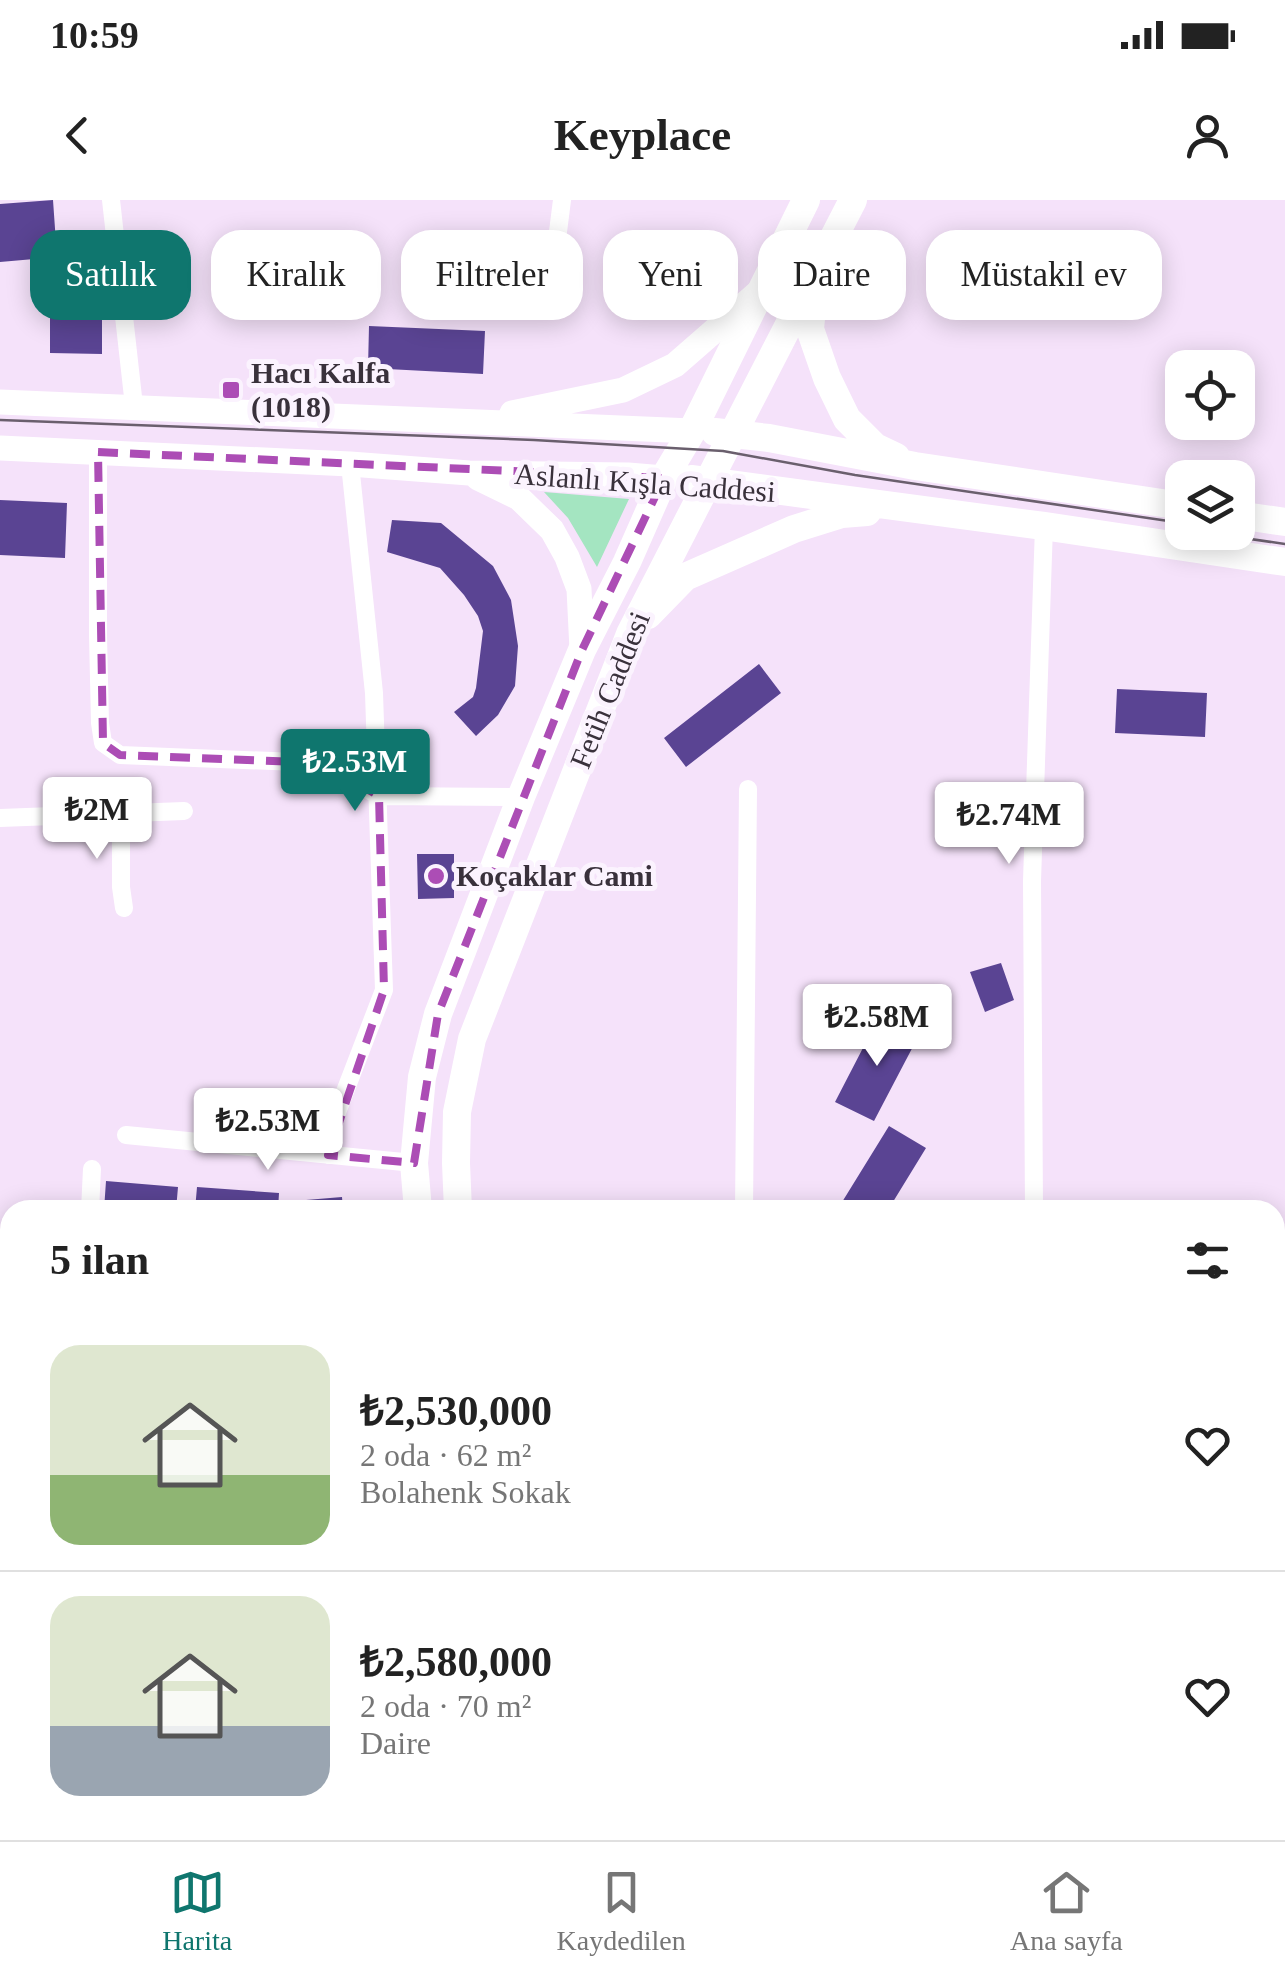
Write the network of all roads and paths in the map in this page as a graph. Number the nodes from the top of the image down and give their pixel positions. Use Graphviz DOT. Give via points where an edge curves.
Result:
graph roads {
  1 [pos="110,200"];
  2 [pos="562,200"];
  3 [pos="806,200"];
  4 [pos="852,200"];
  5 [pos="558,230"];
  6 [pos="791,230"];
  7 [pos="837,230"];
  8 [pos="758,293"];
  9 [pos="758,296"];
  10 [pos="791,320"];
  11 [pos="811,320"];
  12 [pos="0,402"];
  13 [pos="134,406"];
  14 [pos="470,420"];
  15 [pos="692,431"];
  16 [pos="731,433"];
  17 [pos="0,448"];
  18 [pos="98,452"];
  19 [pos="350,464"];
  20 [pos="915,466"];
  21 [pos="469,473"];
  22 [pos="664,478"];
  23 [pos="709,480"];
  24 [pos="1165,503"];
  25 [pos="914,508"];
  26 [pos="1255,518"];
  27 [pos="1285,522"];
  28 [pos="1044,526"];
  29 [pos="1285,562"];
  30 [pos="630,634"];
  31 [pos="582,650"];
  32 [pos="748,789"];
  33 [pos="378,796"];
  34 [pos="521,797"];
  35 [pos="184,811"];
  36 [pos="121,814"];
  37 [pos="0,818"];
  38 [pos="124,908"];
  39 [pos="126,1135"];
  40 [pos="328,1154"];
  41 [pos="92,1169"];
  42 [pos="415,1193"];
  43 [pos="90,1200"];
  44 [pos="458,1200"];
  45 [pos="744,1200"];
  46 [pos="1034,1200"];
  1 -- 13 [label="street"];
  2 -- 5 [label="street"];
  3 -- 6 [label="main road, Fetih Caddesi"];
  4 -- 7 [label="main road, Fetih Caddesi"];
  8 -- 14 [label="main road" via="675,364 624,390"];
  9 -- 15 [label="main road, Fetih Caddesi"];
  10 -- 16 [label="main road, Fetih Caddesi"];
  11 -- 20 [label="main road" via="847,419 875,448"];
  12 -- 13 [label="main road, Aslanlı Kışla Caddesi"];
  13 -- 14 [label="main road, Aslanlı Kışla Caddesi"];
  14 -- 15 [label="main road, Aslanlı Kışla Caddesi"];
  15 -- 16 [label="main road, Aslanlı Kışla Caddesi"];
  15 -- 22 [label="main road, Fetih Caddesi"];
  16 -- 20 [label="main road, Aslanlı Kışla Caddesi"];
  16 -- 23 [label="main road, Fetih Caddesi"];
  17 -- 18 [label="main road, Aslanlı Kışla Caddesi"];
  18 -- 19 [label="main road, Aslanlı Kışla Caddesi"];
  18 -- 33 [label="street" via="103,743 120,756 321,764"];
  19 -- 21 [label="main road, Aslanlı Kışla Caddesi"];
  19 -- 33 [label="street"];
  20 -- 24 [label="main road, Aslanlı Kışla Caddesi"];
  21 -- 22 [label="main road, Aslanlı Kışla Caddesi"];
  21 -- 31 [label="main road" via="519,498 552,530 579,589"];
  22 -- 23 [label="main road, Aslanlı Kışla Caddesi"];
  22 -- 31 [label="main road, Fetih Caddesi"];
  23 -- 25 [label="main road, Aslanlı Kışla Caddesi"];
  23 -- 30 [label="main road, Fetih Caddesi"];
  25 -- 28 [label="main road, Aslanlı Kışla Caddesi"];
  25 -- 30 [label="main road" via="842,514 744,550 685,578"];
  26 -- 27 [label="main road"];
  28 -- 29 [label="main road, Aslanlı Kışla Caddesi"];
  28 -- 46 [label="street" via="1032,881"];
  30 -- 44 [label="main road, Fetih Caddesi" via="472,1039 457,1112"];
  31 -- 34 [label="main road, Fetih Caddesi"];
  32 -- 45 [label="street"];
  33 -- 34 [label="street"];
  33 -- 40 [label="street" via="384,990 331,1128"];
  34 -- 42 [label="main road, Fetih Caddesi" via="438,1014 422,1077"];
  35 -- 36 [label="street"];
  36 -- 37 [label="street"];
  36 -- 38 [label="street"];
  39 -- 40 [label="street"];
  40 -- 42 [label="street"];
  41 -- 43 [label="street"];
}
